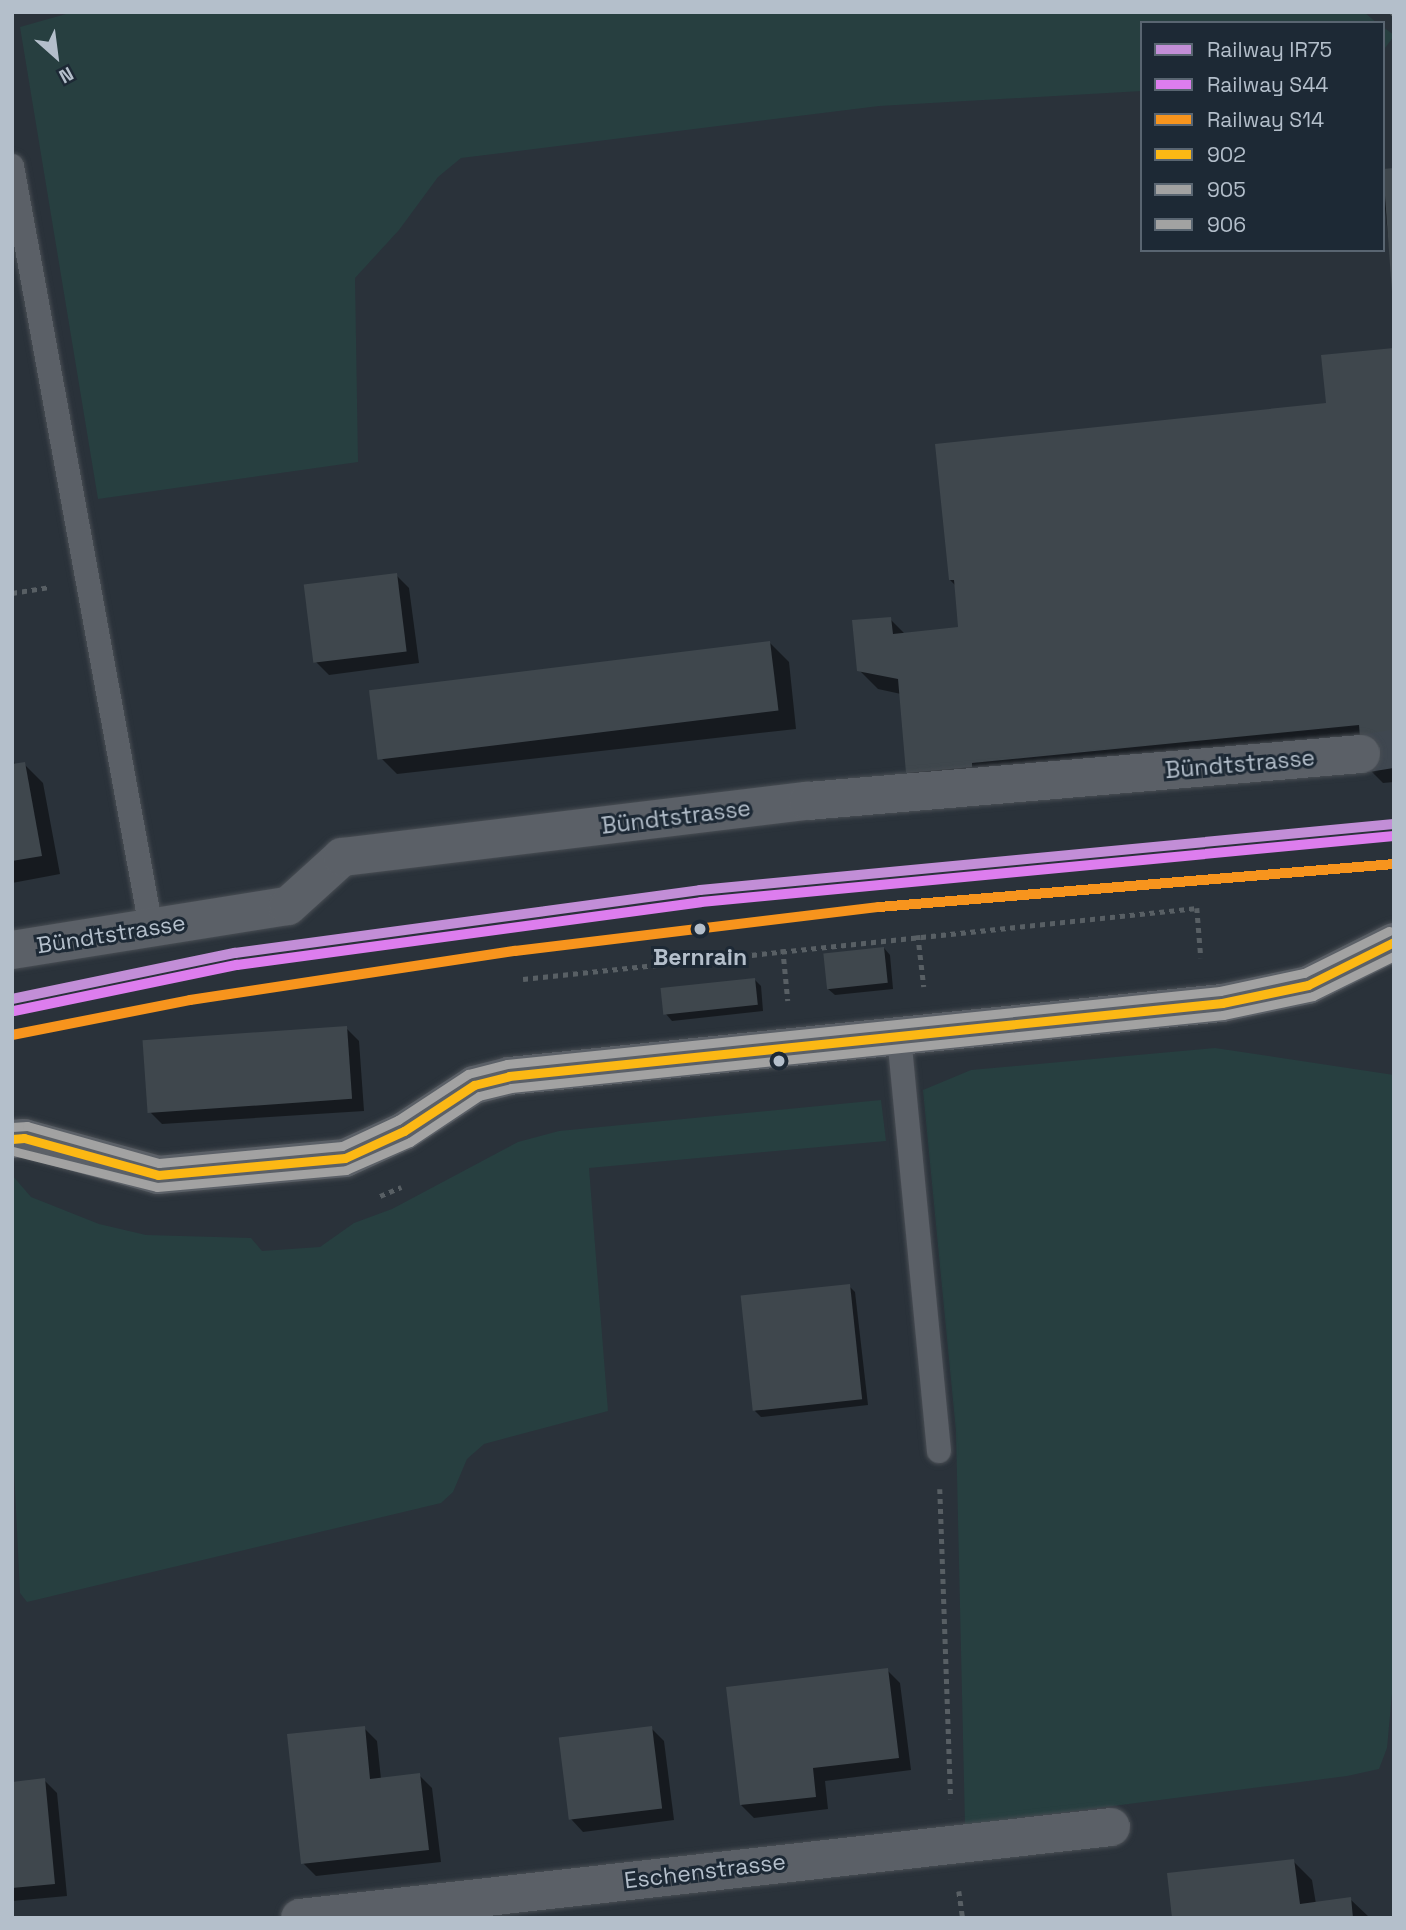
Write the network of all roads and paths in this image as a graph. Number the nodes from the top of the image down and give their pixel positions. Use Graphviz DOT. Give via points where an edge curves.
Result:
graph roads {
  1 [pos="12,166"];
  2 [pos="1361,754"];
  3 [pos="152,928"];
  4 [pos="918,935"];
  5 [pos="1394,942"];
  6 [pos="783,949"];
  7 [pos="12,950"];
  8 [pos="1201,962"];
  9 [pos="523,979"];
  10 [pos="925,997"];
  11 [pos="789,1011"];
  12 [pos="899,1036"];
  13 [pos="12,1139"];
  14 [pos="407,1184"];
  15 [pos="375,1197"];
  16 [pos="939,1451"];
  17 [pos="1111,1827"];
  18 [pos="953,1843"];
  19 [pos="300,1918"];
  1 -- 3 [label="lane"];
  2 -- 3 [label="street, Bündtstrasse" via="808,802 342,857 288,906"];
  3 -- 7 [label="street, Bündtstrasse"];
  4 -- 6 [label="path"];
  4 -- 8 [label="path" via="1197,908"];
  4 -- 10 [label="path"];
  5 -- 12 [label="street" via="1308,985 1222,1003"];
  6 -- 9 [label="path"];
  6 -- 11 [label="path"];
  12 -- 13 [label="street" via="509,1076 474,1085 377,1146 345,1158 277,1167 158,1175"];
  12 -- 16 [label="lane"];
  14 -- 15 [label="path"];
  16 -- 18 [label="path"];
  17 -- 18 [label="street, Eschenstrasse"];
  18 -- 19 [label="street, Eschenstrasse"];
}
